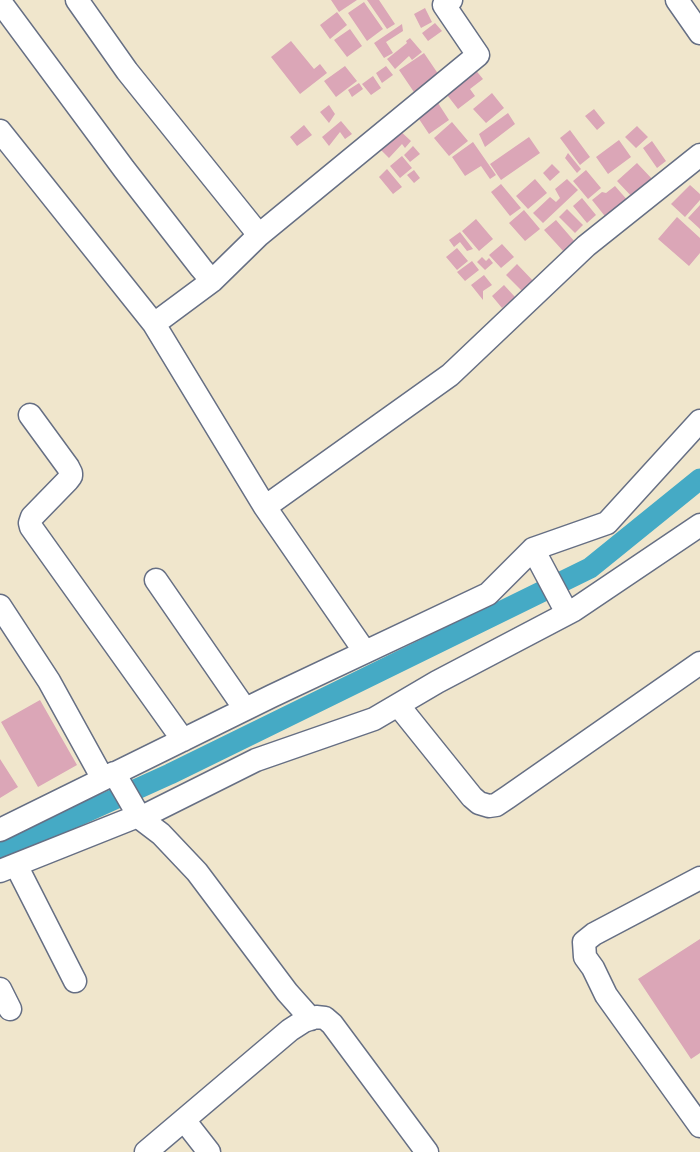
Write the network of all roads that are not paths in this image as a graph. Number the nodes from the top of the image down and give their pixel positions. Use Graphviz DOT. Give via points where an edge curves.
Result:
graph roads {
  1 [pos="76,0"];
  2 [pos="451,0"];
  3 [pos="677,0"];
  4 [pos="5,6"];
  5 [pos="700,34"];
  6 [pos="0,130"];
  7 [pos="700,155"];
  8 [pos="259,235"];
  9 [pos="212,281"];
  10 [pos="154,324"];
  11 [pos="30,415"];
  12 [pos="700,422"];
  13 [pos="265,507"];
  14 [pos="700,525"];
  15 [pos="537,555"];
  16 [pos="156,580"];
  17 [pos="0,606"];
  18 [pos="566,614"];
  19 [pos="365,652"];
  20 [pos="700,663"];
  21 [pos="398,705"];
  22 [pos="245,709"];
  23 [pos="183,740"];
  24 [pos="112,778"];
  25 [pos="136,813"];
  26 [pos="0,830"];
  27 [pos="8,868"];
  28 [pos="700,878"];
  29 [pos="75,981"];
  30 [pos="311,1018"];
  31 [pos="184,1120"];
  32 [pos="700,1126"];
  33 [pos="146,1152"];
  34 [pos="209,1152"];
  35 [pos="427,1152"];
  1 -- 8 [label="street" via="127,71"];
  2 -- 8 [label="street" via="444,4 478,55"];
  3 -- 5 [label="street"];
  4 -- 9 [label="street" via="124,169"];
  6 -- 10 [label="street"];
  7 -- 13 [label="street" via="586,246 450,375"];
  8 -- 9 [label="street"];
  9 -- 10 [label="street"];
  10 -- 13 [label="street"];
  11 -- 23 [label="street" via="71,473 32,517 31,527"];
  12 -- 15 [label="street" via="607,523"];
  13 -- 19 [label="street"];
  14 -- 18 [label="street"];
  15 -- 18 [label="street"];
  15 -- 19 [label="street" via="488,594"];
  16 -- 22 [label="street"];
  17 -- 24 [label="street"];
  18 -- 21 [label="street"];
  19 -- 22 [label="street"];
  20 -- 21 [label="street" via="508,797 489,806 472,797"];
  21 -- 25 [label="street" via="374,719 256,760"];
  22 -- 23 [label="street"];
  23 -- 24 [label="street"];
  24 -- 25 [label="street"];
  24 -- 26 [label="street"];
  25 -- 27 [label="street"];
  25 -- 30 [label="street" via="161,834 196,872 287,992"];
  27 -- 29 [label="street"];
  28 -- 32 [label="street" via="584,942 585,957 606,995"];
  30 -- 31 [label="street" via="290,1030"];
  30 -- 35 [label="street" via="324,1018 332,1024"];
  31 -- 33 [label="street"];
  31 -- 34 [label="street"];
}
